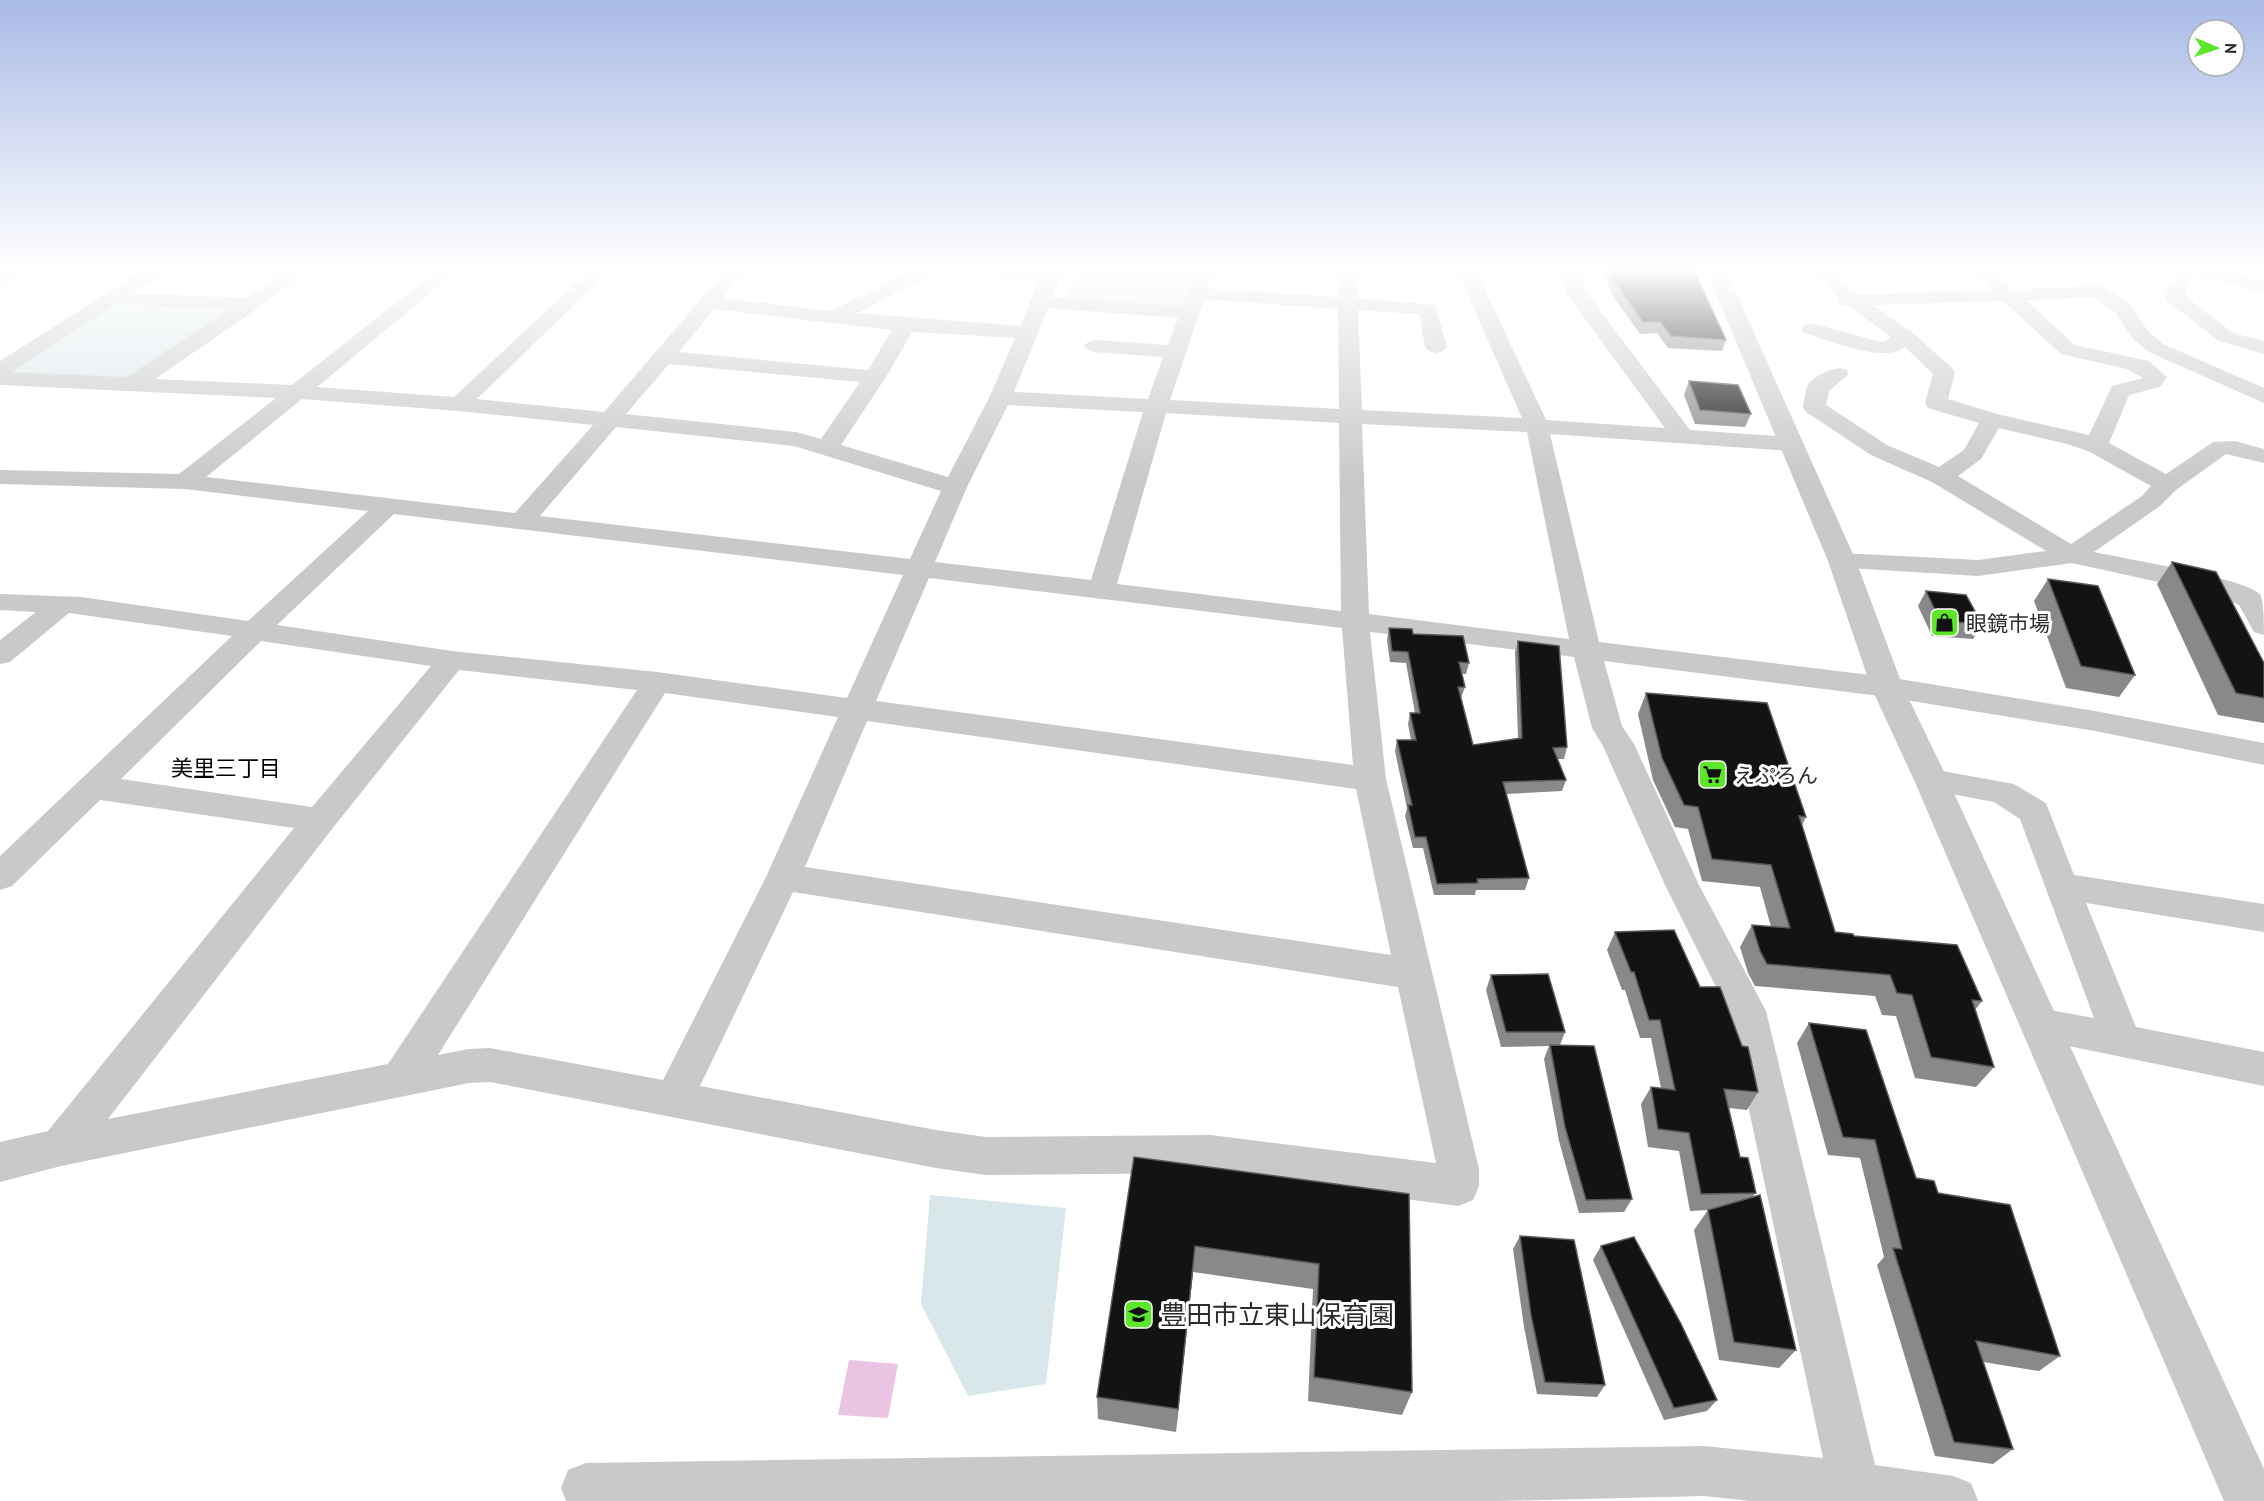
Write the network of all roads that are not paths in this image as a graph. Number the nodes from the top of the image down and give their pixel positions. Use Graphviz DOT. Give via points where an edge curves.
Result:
graph roads {
  1 [pos="47,340"];
  2 [pos="197,340"];
  3 [pos="361,340"];
  4 [pos="527,340"];
  5 [pos="678,340"];
  6 [pos="896,340"];
  7 [pos="1023,340"];
  8 [pos="1180,340"];
  9 [pos="1348,340"];
  10 [pos="1435,340"];
  11 [pos="1498,340"];
  12 [pos="1611,340"];
  13 [pos="1746,340"];
  14 [pos="1851,340"];
  15 [pos="1900,340"];
  16 [pos="1910,340"];
  17 [pos="2057,340"];
  18 [pos="2146,340"];
  19 [pos="2237,340"];
  20 [pos="1095,346"];
  21 [pos="1436,347"];
  22 [pos="2264,348"];
  23 [pos="1176,352"];
  24 [pos="664,357"];
  25 [pos="0,370"];
  26 [pos="1838,374"];
  27 [pos="874,377"];
  28 [pos="0,378"];
  29 [pos="131,385"];
  30 [pos="295,392"];
  31 [pos="2264,396"];
  32 [pos="1000,398"];
  33 [pos="459,404"];
  34 [pos="1157,405"];
  35 [pos="1349,416"];
  36 [pos="609,419"];
  37 [pos="1992,420"];
  38 [pos="1537,426"];
  39 [pos="1682,435"];
  40 [pos="1791,444"];
  41 [pos="2096,446"];
  42 [pos="826,449"];
  43 [pos="2264,456"];
  44 [pos="0,477"];
  45 [pos="1941,477"];
  46 [pos="185,482"];
  47 [pos="2167,485"];
  48 [pos="955,487"];
  49 [pos="388,506"];
  50 [pos="520,523"];
  51 [pos="2072,555"];
  52 [pos="1842,561"];
  53 [pos="919,569"];
  54 [pos="1102,590"];
  55 [pos="0,602"];
  56 [pos="63,603"];
  57 [pos="1355,621"];
  58 [pos="2264,626"];
  59 [pos="255,630"];
  60 [pos="1586,649"];
  61 [pos="0,656"];
  62 [pos="452,660"];
  63 [pos="657,682"];
  64 [pos="1887,687"];
  65 [pos="858,710"];
  66 [pos="2264,754"];
  67 [pos="1370,779"];
  68 [pos="1931,780"];
  69 [pos="94,787"];
  70 [pos="320,820"];
  71 [pos="0,877"];
  72 [pos="783,877"];
  73 [pos="2061,886"];
  74 [pos="2264,918"];
  75 [pos="1413,974"];
  76 [pos="2039,1024"];
  77 [pos="2122,1040"];
  78 [pos="2264,1069"];
  79 [pos="400,1080"];
  80 [pos="674,1099"];
  81 [pos="61,1147"];
  82 [pos="0,1162"];
  83 [pos="586,1488"];
  84 [pos="1857,1494"];
  85 [pos="1953,1501"];
  86 [pos="2251,1501"];
  1 -- 25 [label="street"];
  2 -- 29 [label="street"];
  3 -- 30 [label="street"];
  4 -- 33 [label="street"];
  5 -- 24 [label="street"];
  6 -- 27 [label="street"];
  7 -- 32 [label="street"];
  8 -- 23 [label="street"];
  9 -- 35 [label="street"];
  10 -- 21 [label="street"];
  11 -- 38 [label="street"];
  12 -- 39 [label="street"];
  13 -- 40 [label="street"];
  14 -- 15 [label="street" via="1890,348"];
  16 -- 37 [label="street" via="1944,374 1936,403"];
  17 -- 41 [label="street" via="2068,350 2141,366 2156,377 2152,382 2120,391"];
  18 -- 31 [label="street"];
  19 -- 22 [label="street"];
  20 -- 23 [label="street"];
  23 -- 34 [label="street"];
  24 -- 27 [label="street"];
  24 -- 36 [label="street"];
  26 -- 45 [label="street" via="1818,388 1814,407 1879,450"];
  27 -- 42 [label="street"];
  28 -- 29 [label="street"];
  29 -- 30 [label="street"];
  30 -- 33 [label="street"];
  30 -- 46 [label="street"];
  32 -- 34 [label="street"];
  32 -- 48 [label="street"];
  33 -- 36 [label="street"];
  34 -- 35 [label="street"];
  34 -- 54 [label="street"];
  35 -- 38 [label="street"];
  35 -- 57 [label="street"];
  36 -- 42 [label="street" via="796,440"];
  36 -- 50 [label="street"];
  37 -- 41 [label="street"];
  37 -- 45 [label="street" via="1973,454"];
  38 -- 39 [label="street"];
  38 -- 60 [label="street"];
  39 -- 40 [label="street"];
  40 -- 52 [label="street"];
  41 -- 47 [label="street"];
  42 -- 48 [label="street"];
  43 -- 47 [label="street" via="2221,447"];
  44 -- 46 [label="street"];
  45 -- 51 [label="street"];
  46 -- 49 [label="street"];
  47 -- 51 [label="street" via="2151,501"];
  48 -- 53 [label="street"];
  49 -- 50 [label="street"];
  49 -- 59 [label="street"];
  50 -- 53 [label="street"];
  51 -- 52 [label="street" via="1978,567"];
  51 -- 58 [label="street" via="2227,589 2250,600"];
  52 -- 64 [label="street"];
  53 -- 54 [label="street"];
  53 -- 65 [label="street"];
  54 -- 57 [label="street"];
  55 -- 56 [label="street"];
  56 -- 59 [label="street"];
  56 -- 61 [label="street"];
  57 -- 60 [label="street"];
  57 -- 67 [label="street"];
  59 -- 62 [label="street"];
  59 -- 69 [label="street"];
  60 -- 64 [label="street"];
  60 -- 84 [label="street" via="1607,728 1747,1011"];
  62 -- 63 [label="street"];
  62 -- 70 [label="street"];
  63 -- 65 [label="street"];
  63 -- 79 [label="street"];
  64 -- 66 [label="street"];
  64 -- 68 [label="street"];
  65 -- 67 [label="street"];
  65 -- 72 [label="street"];
  67 -- 75 [label="street"];
  68 -- 73 [label="street" via="2002,792 2034,812"];
  68 -- 76 [label="street"];
  69 -- 70 [label="street"];
  69 -- 71 [label="street"];
  70 -- 81 [label="street"];
  72 -- 75 [label="street"];
  72 -- 80 [label="street"];
  73 -- 74 [label="street"];
  73 -- 77 [label="street"];
  75 -- 80 [label="street" via="1458,1169 1458,1186 1210,1154 986,1156"];
  76 -- 77 [label="street"];
  76 -- 86 [label="street"];
  77 -- 78 [label="street"];
  79 -- 80 [label="street" via="490,1065"];
  79 -- 81 [label="street"];
  81 -- 82 [label="street"];
  83 -- 84 [label="street" via="1704,1471"];
  84 -- 85 [label="street"];
}
